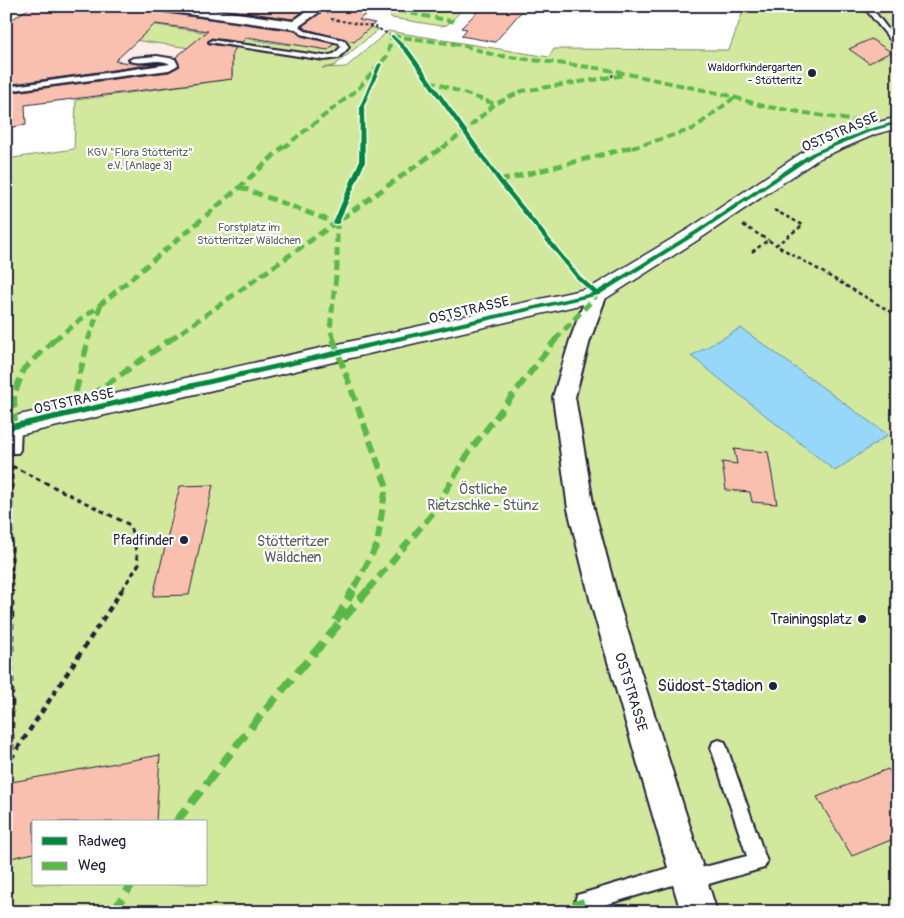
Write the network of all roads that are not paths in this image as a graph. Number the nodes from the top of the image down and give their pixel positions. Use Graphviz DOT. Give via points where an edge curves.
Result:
graph roads {
  1 [pos="159,6"];
  2 [pos="322,6"];
  3 [pos="866,6"];
  4 [pos="295,25"];
  5 [pos="212,42"];
  6 [pos="898,47"];
  7 [pos="133,60"];
  8 [pos="6,88"];
  9 [pos="898,122"];
  10 [pos="597,294"];
  11 [pos="11,427"];
  12 [pos="14,450"];
  13 [pos="718,748"];
  14 [pos="687,876"];
  15 [pos="584,902"];
  16 [pos="700,912"];
  1 -- 4 [label="street"];
  2 -- 4 [label="street"];
  3 -- 6 [label="lane"];
  4 -- 5 [label="lane" via="303,33 342,41 346,48 336,56 324,58"];
  7 -- 8 [label="lane" via="163,59 172,61 174,65"];
  9 -- 10 [label="street, OSTSTRASSE" via="813,154"];
  10 -- 11 [label="street, OSTSTRASSE"];
  10 -- 14 [label="street, OSTSTRASSE" via="564,397 581,509 606,607"];
  11 -- 12 [label="lane"];
  13 -- 14 [label="lane" via="758,862"];
  14 -- 15 [label="lane"];
  14 -- 16 [label="street, OSTSTRASSE"];
}
